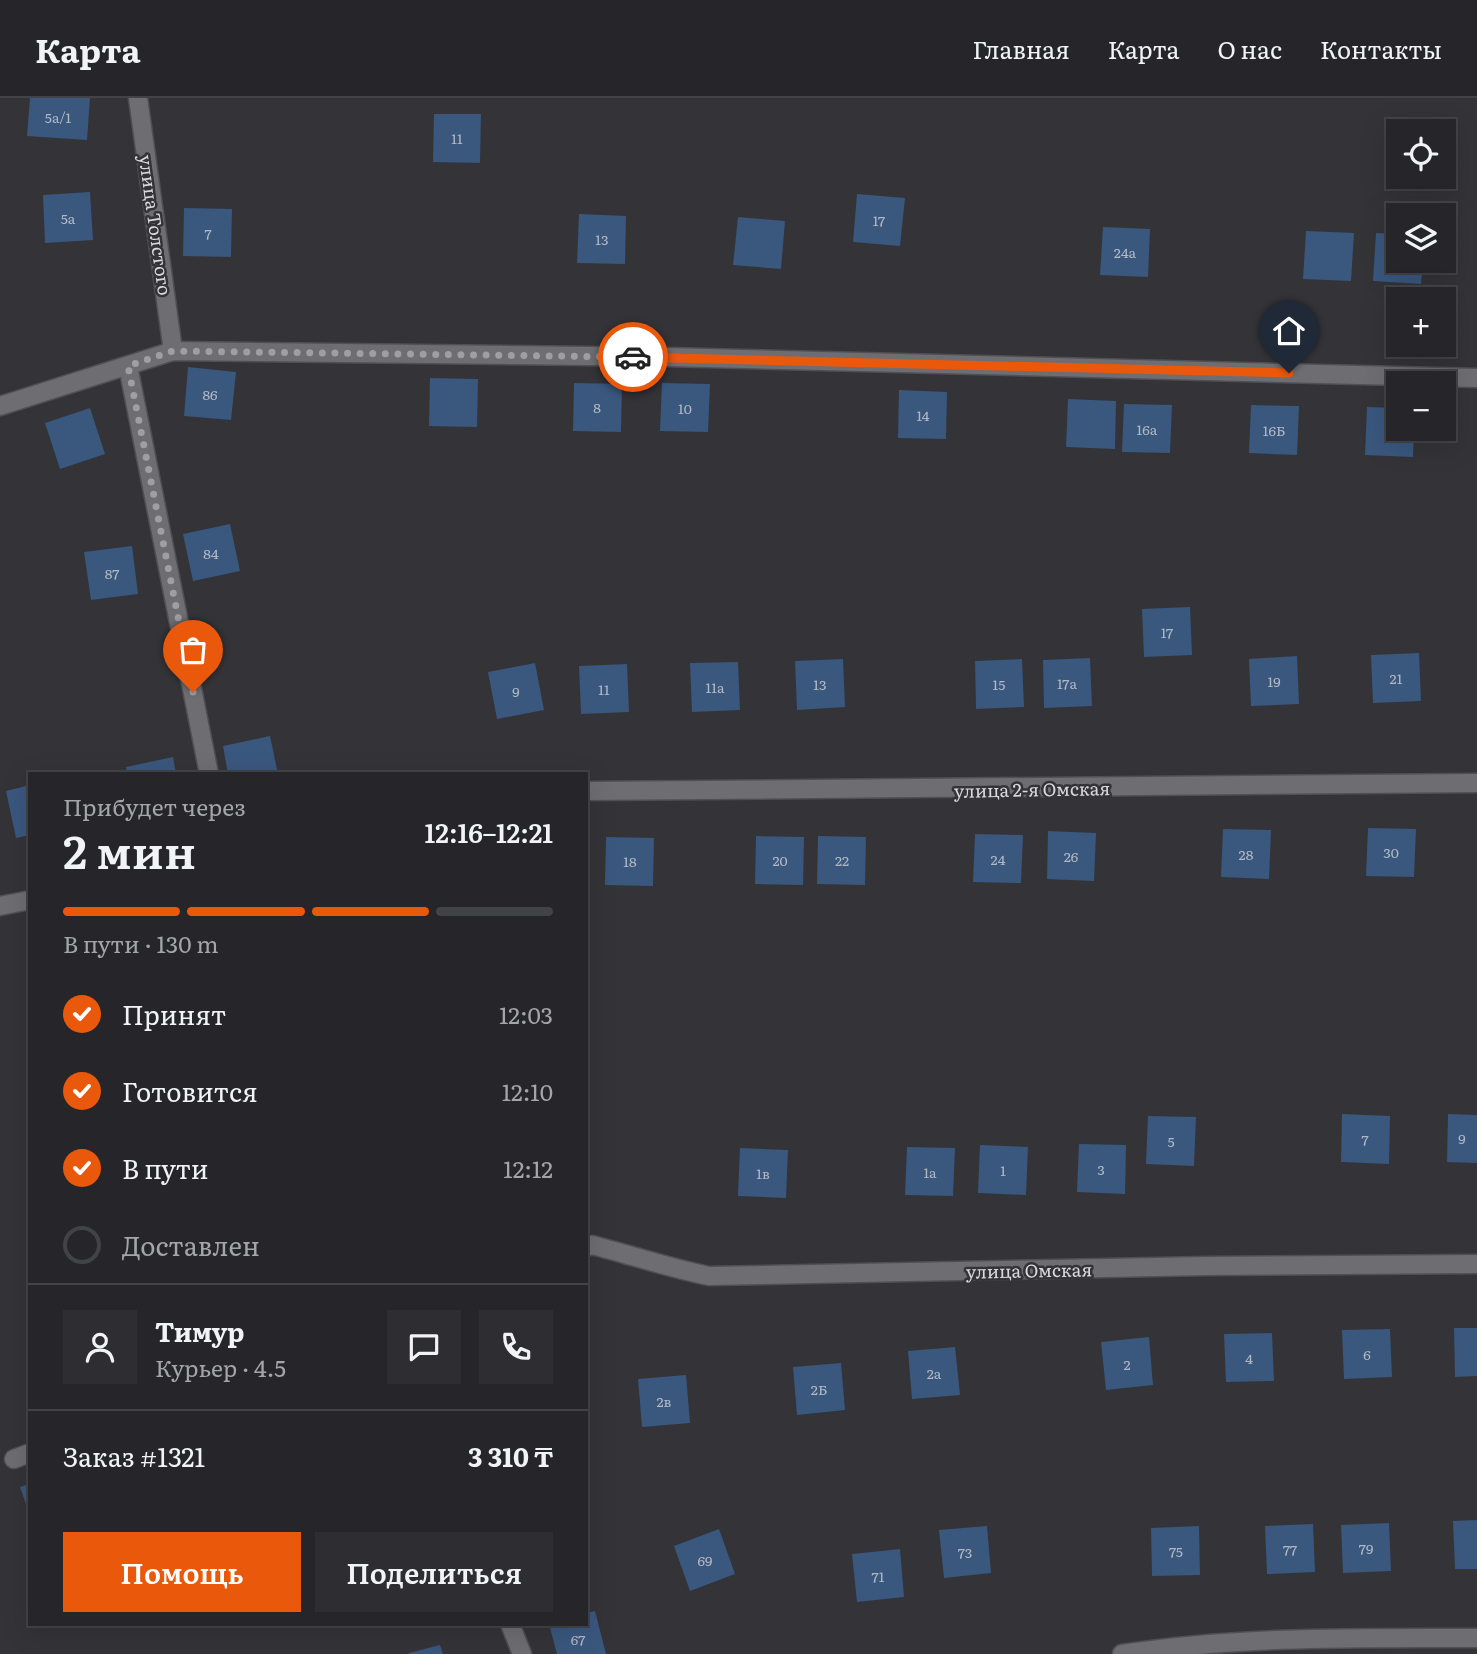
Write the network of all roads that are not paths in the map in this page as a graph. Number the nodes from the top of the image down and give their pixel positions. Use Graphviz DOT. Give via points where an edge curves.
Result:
graph roads {
  1 [pos="138,98"];
  2 [pos="173,351"];
  3 [pos="128,366"];
  4 [pos="1477,378"];
  5 [pos="0,406"];
  6 [pos="209,772"];
  7 [pos="1477,783"];
  8 [pos="588,791"];
  9 [pos="28,900"];
  10 [pos="0,906"];
  11 [pos="588,1246"];
  12 [pos="1477,1264"];
  13 [pos="511,1626"];
  14 [pos="1477,1638"];
  15 [pos="522,1654"];
  16 [pos="1122,1654"];
  1 -- 2 [label="street, улица Толстого"];
  2 -- 3 [label="street"];
  2 -- 4 [label="street" via="667,357"];
  3 -- 5 [label="street"];
  3 -- 6 [label="street"];
  7 -- 8 [label="street, улица 2-я Омская"];
  9 -- 10 [label="street"];
  11 -- 12 [label="street, улица Омская" via="709,1276"];
  13 -- 15 [label="street"];
  14 -- 16 [label="street" via="1314,1638 1184,1645"];
}
